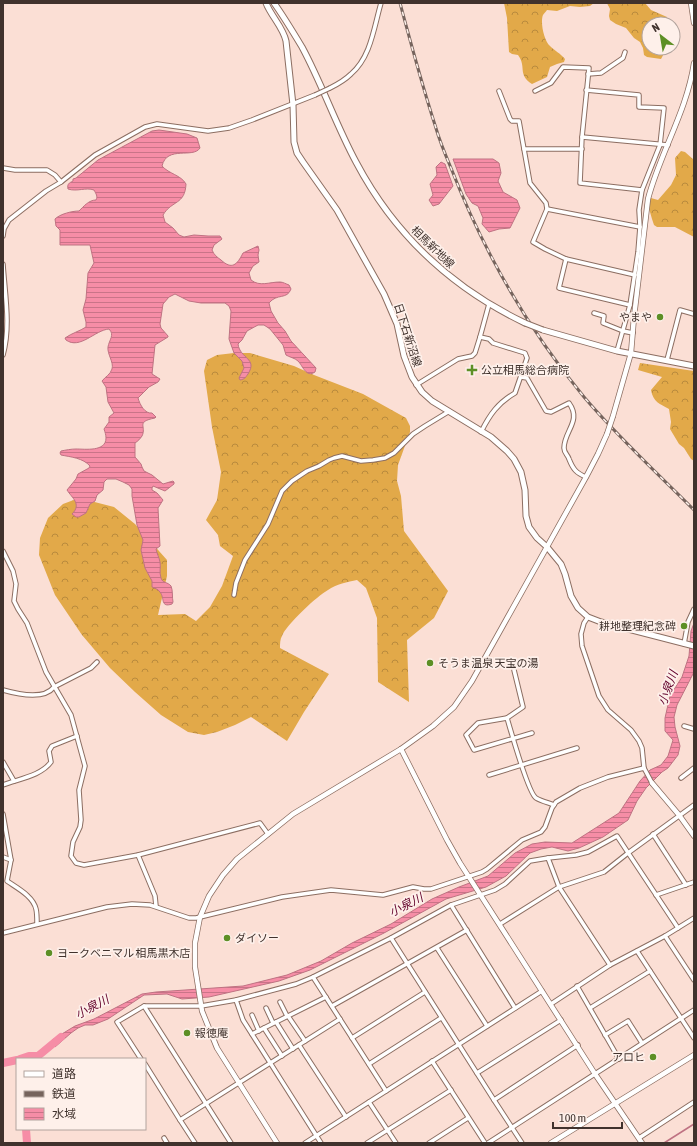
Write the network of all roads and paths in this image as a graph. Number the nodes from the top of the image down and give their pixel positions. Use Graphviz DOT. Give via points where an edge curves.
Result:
graph roads {
  1 [pos="266,3"];
  2 [pos="274,3"];
  3 [pos="381,3"];
  4 [pos="691,3"];
  5 [pos="694,22"];
  6 [pos="625,52"];
  7 [pos="694,63"];
  8 [pos="588,74"];
  9 [pos="586,90"];
  10 [pos="499,91"];
  11 [pos="535,91"];
  12 [pos="293,104"];
  13 [pos="582,137"];
  14 [pos="660,145"];
  15 [pos="668,145"];
  16 [pos="524,149"];
  17 [pos="582,149"];
  18 [pos="3,168"];
  19 [pos="61,182"];
  20 [pos="642,190"];
  21 [pos="547,209"];
  22 [pos="640,227"];
  23 [pos="3,236"];
  24 [pos="566,259"];
  25 [pos="3,264"];
  26 [pos="635,275"];
  27 [pos="489,304"];
  28 [pos="630,305"];
  29 [pos="594,313"];
  30 [pos="694,314"];
  31 [pos="623,331"];
  32 [pos="633,333"];
  33 [pos="480,336"];
  34 [pos="617,351"];
  35 [pos="631,353"];
  36 [pos="3,356"];
  37 [pos="667,360"];
  38 [pos="694,366"];
  39 [pos="521,377"];
  40 [pos="416,385"];
  41 [pos="448,412"];
  42 [pos="481,432"];
  43 [pos="586,477"];
  44 [pos="547,547"];
  45 [pos="3,552"];
  46 [pos="234,595"];
  47 [pos="694,609"];
  48 [pos="588,617"];
  49 [pos="686,644"];
  50 [pos="694,646"];
  51 [pos="97,662"];
  52 [pos="514,670"];
  53 [pos="54,687"];
  54 [pos="3,690"];
  55 [pos="508,718"];
  56 [pos="684,726"];
  57 [pos="694,729"];
  58 [pos="532,733"];
  59 [pos="77,736"];
  60 [pos="514,738"];
  61 [pos="577,748"];
  62 [pos="401,749"];
  63 [pos="3,762"];
  64 [pos="522,765"];
  65 [pos="694,768"];
  66 [pos="644,769"];
  67 [pos="489,775"];
  68 [pos="681,778"];
  69 [pos="14,781"];
  70 [pos="652,784"];
  71 [pos="3,785"];
  72 [pos="554,805"];
  73 [pos="694,805"];
  74 [pos="3,814"];
  75 [pos="679,815"];
  76 [pos="268,834"];
  77 [pos="653,834"];
  78 [pos="694,836"];
  79 [pos="628,853"];
  80 [pos="138,855"];
  81 [pos="3,856"];
  82 [pos="548,858"];
  83 [pos="11,860"];
  84 [pos="469,876"];
  85 [pos="694,882"];
  86 [pos="686,885"];
  87 [pos="559,886"];
  88 [pos="481,895"];
  89 [pos="656,895"];
  90 [pos="451,905"];
  91 [pos="156,906"];
  92 [pos="200,917"];
  93 [pos="694,918"];
  94 [pos="37,924"];
  95 [pos="500,924"];
  96 [pos="678,928"];
  97 [pos="467,930"];
  98 [pos="3,933"];
  99 [pos="666,936"];
  100 [pos="391,938"];
  101 [pos="437,948"];
  102 [pos="637,951"];
  103 [pos="407,964"];
  104 [pos="610,965"];
  105 [pos="650,971"];
  106 [pos="313,977"];
  107 [pos="694,980"];
  108 [pos="577,986"];
  109 [pos="542,991"];
  110 [pos="425,992"];
  111 [pos="326,997"];
  112 [pos="236,1000"];
  113 [pos="280,1002"];
  114 [pos="201,1003"];
  115 [pos="550,1004"];
  116 [pos="144,1006"];
  117 [pos="332,1006"];
  118 [pos="266,1008"];
  119 [pos="515,1008"];
  120 [pos="590,1008"];
  121 [pos="694,1010"];
  122 [pos="252,1015"];
  123 [pos="288,1016"];
  124 [pos="441,1018"];
  125 [pos="681,1018"];
  126 [pos="340,1019"];
  127 [pos="561,1020"];
  128 [pos="275,1023"];
  129 [pos="487,1026"];
  130 [pos="264,1028"];
  131 [pos="259,1030"];
  132 [pos="252,1034"];
  133 [pos="605,1035"];
  134 [pos="352,1038"];
  135 [pos="694,1038"];
  136 [pos="305,1041"];
  137 [pos="459,1044"];
  138 [pos="642,1044"];
  139 [pos="300,1045"];
  140 [pos="578,1045"];
  141 [pos="293,1049"];
  142 [pos="694,1055"];
  143 [pos="282,1056"];
  144 [pos="141,1058"];
  145 [pos="619,1059"];
  146 [pos="432,1061"];
  147 [pos="270,1064"];
  148 [pos="369,1064"];
  149 [pos="146,1066"];
  150 [pos="477,1073"];
  151 [pos="595,1074"];
  152 [pos="239,1083"];
  153 [pos="451,1090"];
  154 [pos="386,1091"];
  155 [pos="494,1100"];
  156 [pos="369,1102"];
  157 [pos="694,1102"];
  158 [pos="206,1103"];
  159 [pos="615,1104"];
  160 [pos="346,1117"];
  161 [pos="468,1118"];
  162 [pos="180,1120"];
  163 [pos="512,1127"];
  164 [pos="387,1130"];
  165 [pos="316,1136"];
  166 [pos="164,1138"];
  167 [pos="559,1138"];
  168 [pos="639,1138"];
  169 [pos="167,1143"];
  170 [pos="195,1143"];
  171 [pos="232,1143"];
  172 [pos="277,1143"];
  173 [pos="305,1143"];
  174 [pos="321,1143"];
  175 [pos="367,1143"];
  176 [pos="396,1143"];
  177 [pos="429,1143"];
  178 [pos="486,1143"];
  179 [pos="522,1143"];
  180 [pos="551,1143"];
  181 [pos="562,1143"];
  182 [pos="642,1143"];
  1 -- 12 [label="main road, 日下石新沼線" via="286,41"];
  2 -- 27 [label="main road, 相馬新地線" via="302,47 356,162 381,204 407,237 429,258 450,277"];
  3 -- 12 [label="street, bridge" via="371,43 366,55 352,73 330,88"];
  4 -- 5 [label="street"];
  6 -- 8 [label="street" via="623,58 601,73"];
  7 -- 15 [label="street" via="688,90"];
  8 -- 9 [label="street"];
  8 -- 11 [label="street" via="589,68 563,67 551,83"];
  9 -- 13 [label="street"];
  9 -- 14 [label="street" via="639,95 639,107 664,108"];
  10 -- 16 [label="street" via="510,119 519,121"];
  12 -- 19 [label="street" via="235,126 212,131 157,124 145,127 95,155"];
  12 -- 40 [label="main road, 日下石新沼線" via="294,142 297,153 337,210 384,294 397,324 407,367"];
  13 -- 14 [label="street"];
  13 -- 17 [label="street"];
  14 -- 15 [label="street"];
  14 -- 20 [label="street"];
  15 -- 32 [label="street" via="652,184 647,206"];
  16 -- 17 [label="street"];
  16 -- 21 [label="street" via="530,183 546,203"];
  17 -- 20 [label="street" via="580,183"];
  18 -- 19 [label="street" via="47,170"];
  19 -- 23 [label="street" via="9,220"];
  20 -- 22 [label="street" via="638,210"];
  21 -- 22 [label="street"];
  21 -- 24 [label="street" via="533,242"];
  22 -- 26 [label="street"];
  24 -- 26 [label="street"];
  24 -- 28 [label="street" via="559,288"];
  25 -- 36 [label="street" via="7,329"];
  26 -- 28 [label="street"];
  27 -- 33 [label="street"];
  27 -- 34 [label="main road, 相馬新地線, bridge" via="543,330"];
  28 -- 31 [label="street"];
  29 -- 31 [label="street" via="604,316 603,323"];
  30 -- 37 [label="street" via="680,310"];
  31 -- 32 [label="street"];
  31 -- 34 [label="street"];
  32 -- 35 [label="street"];
  33 -- 39 [label="street" via="525,353 527,358"];
  33 -- 40 [label="street" via="472,356 458,359"];
  34 -- 35 [label="main road, 相馬新地線"];
  35 -- 37 [label="main road, 相馬新地線"];
  35 -- 43 [label="street, bridge" via="607,434"];
  37 -- 38 [label="main road, 相馬新地線"];
  39 -- 42 [label="street" via="515,393 493,411"];
  39 -- 43 [label="street" via="527,378 546,411 551,412 569,403 573,408 573,421 564,450 572,467"];
  40 -- 41 [label="main road, 日下石新沼線"];
  41 -- 42 [label="main road, 日下石新沼線"];
  41 -- 46 [label="street" via="413,434 394,453 385,458 360,461 342,456 334,458 307,471 292,482 282,491 268,524 245,560"];
  42 -- 44 [label="main road, 日下石新沼線" via="500,444 521,472 529,527"];
  43 -- 44 [label="street"];
  44 -- 48 [label="main road, 日下石新沼線" via="561,564 571,596 578,608"];
  44 -- 62 [label="street" via="472,681 454,707"];
  45 -- 53 [label="street" via="13,571 16,584 14,601 27,623"];
  47 -- 49 [label="street" via="688,622"];
  48 -- 49 [label="main road, 日下石新沼線"];
  48 -- 66 [label="street" via="581,634 582,646 599,696 608,710 631,730 639,741"];
  49 -- 50 [label="main road, 日下石新沼線"];
  51 -- 53 [label="street" via="91,668"];
  52 -- 55 [label="street" via="523,707"];
  53 -- 54 [label="street" via="51,691 35,696"];
  53 -- 59 [label="street" via="71,715"];
  55 -- 60 [label="street"];
  55 -- 60 [label="street" via="478,723 466,735 474,750"];
  56 -- 57 [label="street"];
  58 -- 60 [label="street"];
  59 -- 69 [label="street" via="52,746 51,762 48,767"];
  59 -- 80 [label="street" via="85,766 79,790 80,827 73,842 71,856 76,863 84,865"];
  60 -- 64 [label="street"];
  61 -- 64 [label="street"];
  62 -- 76 [label="street" via="293,814"];
  62 -- 84 [label="street" via="447,840"];
  63 -- 69 [label="street"];
  64 -- 67 [label="street"];
  64 -- 72 [label="street" via="536,798"];
  65 -- 68 [label="street"];
  66 -- 70 [label="street"];
  66 -- 72 [label="street" via="608,777 580,788"];
  69 -- 71 [label="street"];
  70 -- 75 [label="street"];
  72 -- 84 [label="street" via="541,832 522,840 482,872"];
  73 -- 75 [label="street"];
  74 -- 83 [label="street"];
  75 -- 77 [label="street"];
  75 -- 78 [label="street"];
  76 -- 80 [label="street" via="260,823"];
  76 -- 92 [label="street" via="237,859 223,875"];
  77 -- 79 [label="street"];
  77 -- 86 [label="street"];
  79 -- 82 [label="street" via="616,836 588,852"];
  79 -- 87 [label="street" via="604,872"];
  79 -- 89 [label="street"];
  80 -- 91 [label="street" via="155,896"];
  81 -- 83 [label="street"];
  82 -- 87 [label="street"];
  82 -- 88 [label="street" via="530,861 505,884"];
  83 -- 94 [label="street" via="6,881 30,898 36,908"];
  84 -- 88 [label="street"];
  84 -- 92 [label="street" via="431,888 413,887 383,895 331,890 282,897"];
  85 -- 86 [label="street"];
  86 -- 89 [label="street"];
  87 -- 95 [label="street"];
  87 -- 104 [label="street"];
  88 -- 90 [label="street"];
  88 -- 95 [label="street"];
  89 -- 96 [label="street"];
  90 -- 97 [label="street"];
  90 -- 100 [label="street"];
  91 -- 92 [label="street" via="189,918"];
  91 -- 94 [label="street" via="107,906"];
  92 -- 114 [label="street" via="195,943 195,967"];
  93 -- 96 [label="street"];
  94 -- 98 [label="street"];
  95 -- 109 [label="street"];
  96 -- 99 [label="street"];
  97 -- 101 [label="street"];
  97 -- 119 [label="street"];
  99 -- 102 [label="street"];
  99 -- 107 [label="street"];
  100 -- 103 [label="street"];
  100 -- 106 [label="street"];
  101 -- 103 [label="street"];
  101 -- 129 [label="street"];
  102 -- 104 [label="street"];
  102 -- 105 [label="street"];
  103 -- 110 [label="street"];
  103 -- 117 [label="street"];
  104 -- 108 [label="street"];
  105 -- 120 [label="street"];
  105 -- 125 [label="street"];
  106 -- 111 [label="street"];
  106 -- 112 [label="street"];
  108 -- 115 [label="street"];
  108 -- 120 [label="street"];
  109 -- 115 [label="street"];
  109 -- 119 [label="street"];
  110 -- 124 [label="street"];
  110 -- 134 [label="street"];
  111 -- 117 [label="street"];
  111 -- 123 [label="street"];
  112 -- 114 [label="street"];
  112 -- 132 [label="street"];
  113 -- 123 [label="street"];
  114 -- 116 [label="street"];
  114 -- 152 [label="street" via="204,1018 217,1048"];
  115 -- 127 [label="street"];
  116 -- 144 [label="street" via="117,1022"];
  116 -- 158 [label="street"];
  117 -- 126 [label="street"];
  118 -- 128 [label="street"];
  119 -- 129 [label="street"];
  120 -- 133 [label="street"];
  121 -- 125 [label="street"];
  122 -- 131 [label="street"];
  123 -- 128 [label="street"];
  123 -- 136 [label="street"];
  124 -- 137 [label="street"];
  124 -- 148 [label="street"];
  125 -- 135 [label="street"];
  125 -- 138 [label="street"];
  126 -- 134 [label="street"];
  126 -- 136 [label="street"];
  127 -- 140 [label="street"];
  127 -- 150 [label="street"];
  128 -- 130 [label="street"];
  128 -- 141 [label="street"];
  129 -- 137 [label="street"];
  130 -- 131 [label="street"];
  130 -- 143 [label="street"];
  131 -- 132 [label="street"];
  132 -- 147 [label="street"];
  133 -- 138 [label="street" via="628,1021"];
  133 -- 145 [label="street"];
  134 -- 148 [label="street"];
  136 -- 139 [label="street"];
  137 -- 146 [label="street"];
  137 -- 150 [label="street"];
  138 -- 145 [label="street"];
  139 -- 141 [label="street"];
  139 -- 160 [label="street"];
  140 -- 151 [label="street"];
  140 -- 155 [label="street"];
  141 -- 143 [label="street"];
  142 -- 159 [label="street"];
  143 -- 147 [label="street"];
  145 -- 151 [label="street"];
  146 -- 153 [label="street"];
  146 -- 154 [label="street"];
  147 -- 152 [label="street"];
  147 -- 165 [label="street"];
  148 -- 154 [label="street"];
  149 -- 162 [label="street"];
  150 -- 155 [label="street"];
  151 -- 159 [label="street"];
  151 -- 163 [label="street"];
  152 -- 158 [label="street"];
  152 -- 172 [label="street"];
  153 -- 161 [label="street"];
  153 -- 164 [label="street"];
  154 -- 156 [label="street"];
  155 -- 163 [label="street"];
  156 -- 160 [label="street"];
  156 -- 164 [label="street"];
  157 -- 168 [label="street"];
  158 -- 162 [label="street"];
  158 -- 171 [label="street"];
  159 -- 167 [label="street"];
  159 -- 168 [label="street"];
  160 -- 165 [label="street"];
  161 -- 177 [label="street"];
  161 -- 178 [label="street"];
  162 -- 170 [label="street"];
  163 -- 178 [label="street"];
  163 -- 179 [label="street"];
  164 -- 175 [label="street"];
  164 -- 176 [label="street"];
  165 -- 173 [label="street"];
  165 -- 174 [label="street"];
  166 -- 169 [label="street"];
  167 -- 180 [label="street"];
  167 -- 181 [label="street"];
  168 -- 182 [label="street"];
}
